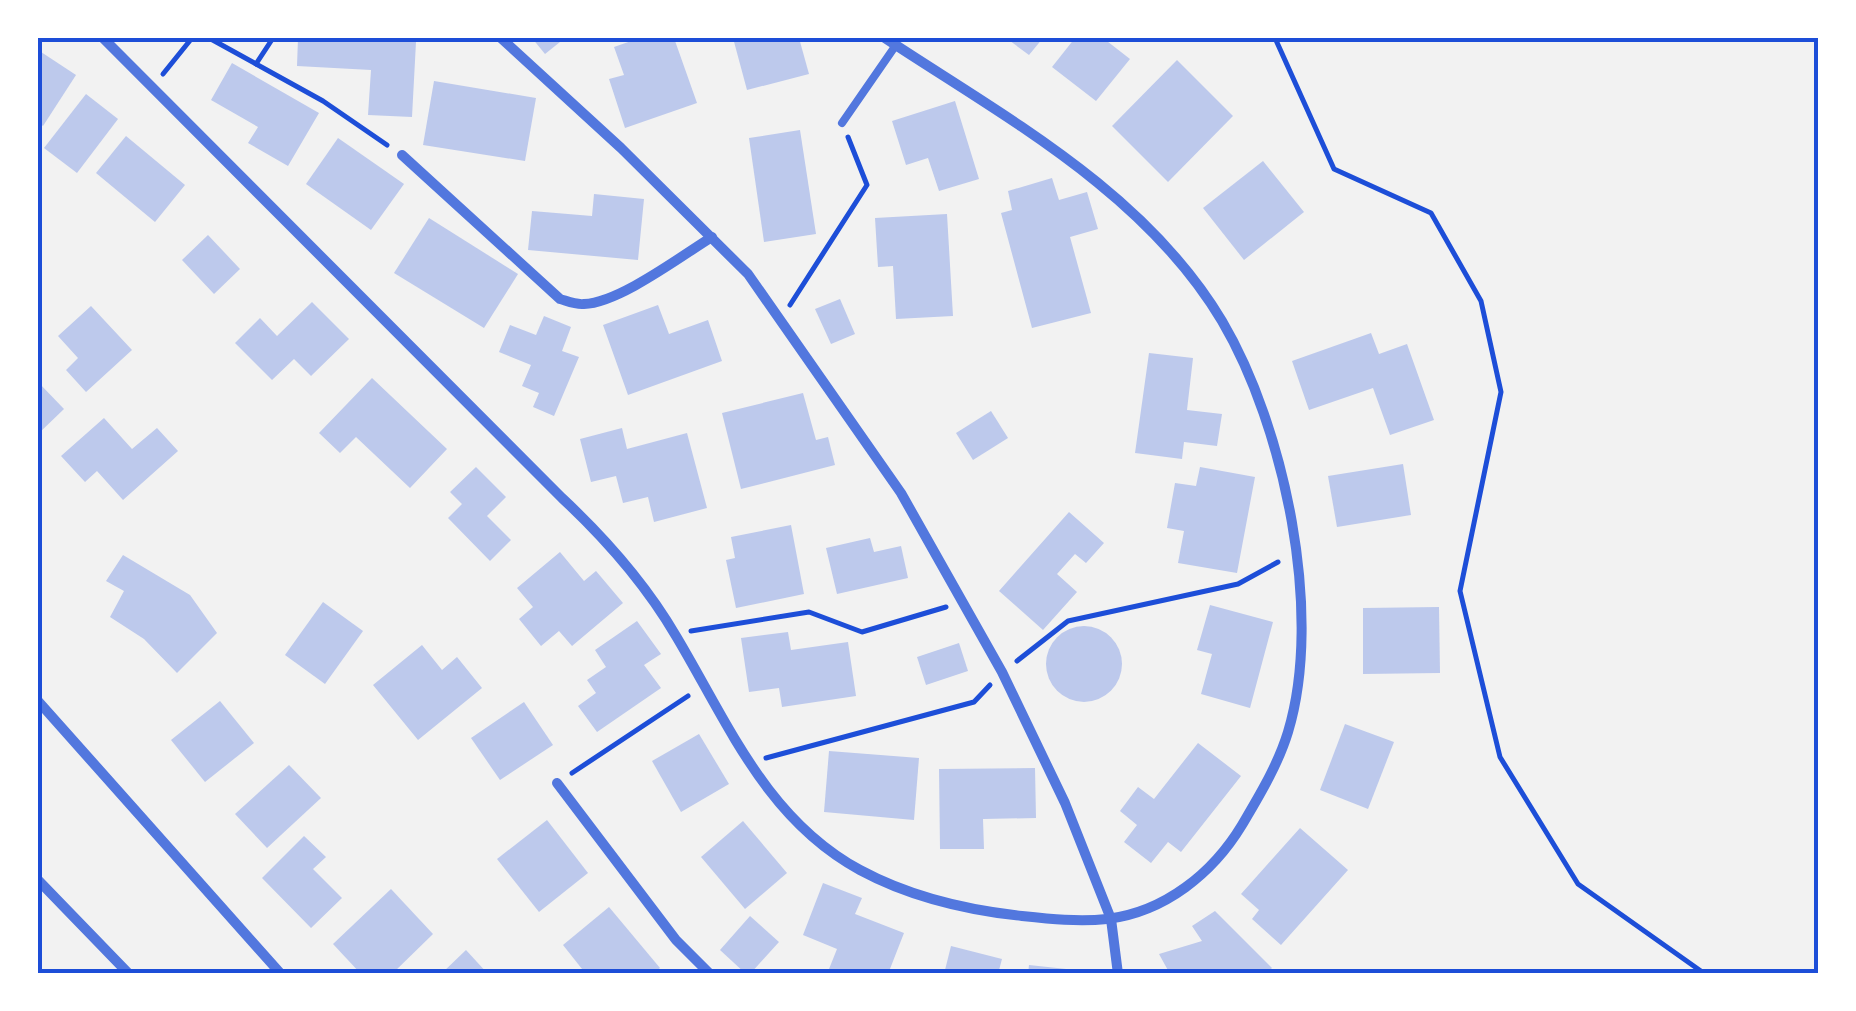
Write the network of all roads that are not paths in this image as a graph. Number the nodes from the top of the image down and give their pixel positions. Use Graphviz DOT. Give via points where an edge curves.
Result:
graph roads {
  1 [pos="103,38"];
  2 [pos="501,38"];
  3 [pos="885,38"];
  4 [pos="896,45"];
  5 [pos="842,123"];
  6 [pos="402,155"];
  7 [pos="712,237"];
  8 [pos="38,701"];
  9 [pos="557,783"];
  10 [pos="38,880"];
  11 [pos="1111,918"];
  12 [pos="129,974"];
  13 [pos="281,974"];
  14 [pos="710,974"];
  15 [pos="1118,974"];
  1 -- 11 [label="street" via="606,540 675,634 774,800 814,839 860,870 920,897 992,913"];
  2 -- 7 [label="street"];
  3 -- 4 [label="street"];
  4 -- 5 [label="lane"];
  4 -- 11 [label="street" via="1108,192 1189,271 1245,365 1288,502 1300,608 1288,732 1229,847 1166,900"];
  6 -- 7 [label="street" via="560,299 583,304 606,298"];
  7 -- 11 [label="street" via="748,274 901,493 1002,672 1066,803"];
  8 -- 13 [label="street"];
  9 -- 14 [label="street" via="676,940"];
  10 -- 12 [label="street"];
  11 -- 15 [label="street"];
}
